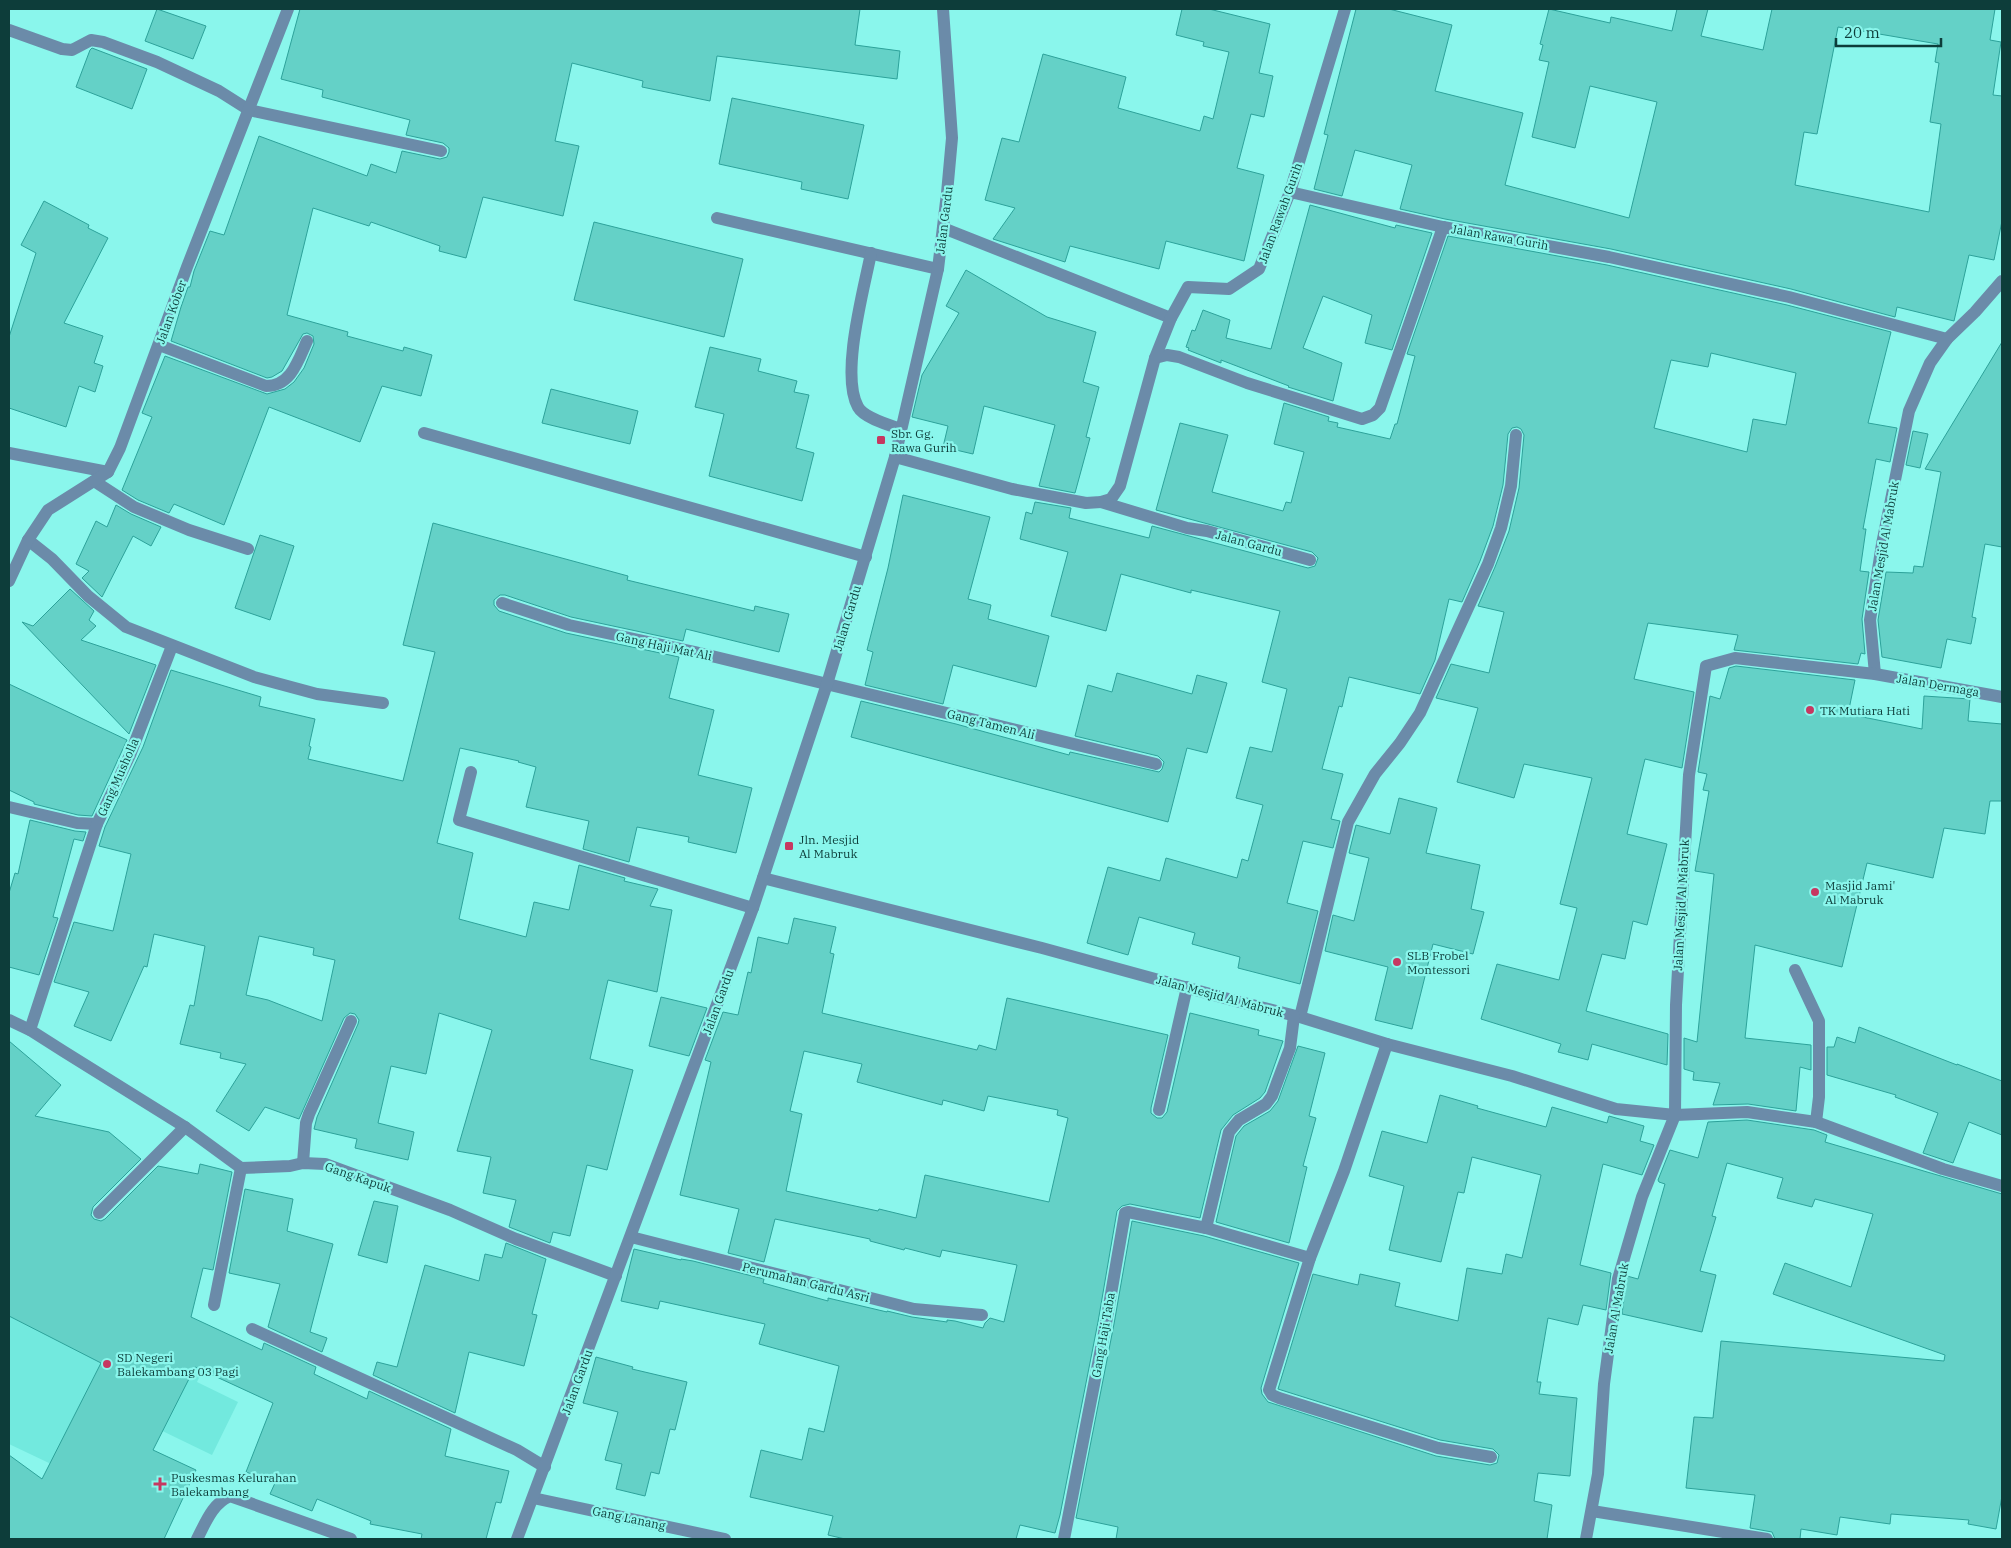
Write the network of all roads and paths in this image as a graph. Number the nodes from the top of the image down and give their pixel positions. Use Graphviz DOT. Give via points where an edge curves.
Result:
graph roads {
  1 [pos="288,9"];
  2 [pos="943,9"];
  3 [pos="1345,9"];
  4 [pos="9,30"];
  5 [pos="249,110"];
  6 [pos="441,151"];
  7 [pos="1290,192"];
  8 [pos="717,218"];
  9 [pos="1443,227"];
  10 [pos="943,228"];
  11 [pos="872,253"];
  12 [pos="938,269"];
  13 [pos="2002,281"];
  14 [pos="1171,318"];
  15 [pos="1947,339"];
  16 [pos="307,342"];
  17 [pos="159,345"];
  18 [pos="1155,358"];
  19 [pos="901,429"];
  20 [pos="424,433"];
  21 [pos="1516,435"];
  22 [pos="9,453"];
  23 [pos="895,457"];
  24 [pos="108,472"];
  25 [pos="94,481"];
  26 [pos="1101,502"];
  27 [pos="28,540"];
  28 [pos="248,549"];
  29 [pos="866,557"];
  30 [pos="1310,560"];
  31 [pos="9,581"];
  32 [pos="502,603"];
  33 [pos="172,646"];
  34 [pos="1875,674"];
  35 [pos="827,684"];
  36 [pos="2002,697"];
  37 [pos="383,704"];
  38 [pos="1156,764"];
  39 [pos="471,772"];
  40 [pos="9,807"];
  41 [pos="97,824"];
  42 [pos="763,878"];
  43 [pos="753,908"];
  44 [pos="1796,970"];
  45 [pos="1187,987"];
  46 [pos="1297,1017"];
  47 [pos="9,1020"];
  48 [pos="351,1021"];
  49 [pos="30,1030"];
  50 [pos="1387,1044"];
  51 [pos="1159,1110"];
  52 [pos="1676,1115"];
  53 [pos="1816,1122"];
  54 [pos="185,1127"];
  55 [pos="303,1163"];
  56 [pos="241,1168"];
  57 [pos="2002,1186"];
  58 [pos="99,1213"];
  59 [pos="1206,1228"];
  60 [pos="631,1237"];
  61 [pos="1310,1258"];
  62 [pos="616,1276"];
  63 [pos="214,1305"];
  64 [pos="982,1315"];
  65 [pos="252,1329"];
  66 [pos="1491,1457"];
  67 [pos="546,1467"];
  68 [pos="533,1498"];
  69 [pos="1592,1510"];
  70 [pos="197,1539"];
  71 [pos="351,1539"];
  72 [pos="517,1539"];
  73 [pos="725,1539"];
  74 [pos="1064,1539"];
  75 [pos="1586,1539"];
  76 [pos="1767,1539"];
  1 -- 5 [label="street, Jalan Kober"];
  2 -- 10 [label="street, Jalan Gardu" via="952,138"];
  3 -- 7 [label="street, Jalan Rawah Gurih"];
  4 -- 5 [label="street" via="72,50 91,40 103,42 166,66 219,91"];
  5 -- 6 [label="street"];
  5 -- 17 [label="street, Jalan Kober"];
  7 -- 9 [label="street"];
  7 -- 14 [label="street, Jalan Rawah Gurih" via="1260,268 1229,289 1188,287"];
  8 -- 11 [label="street"];
  9 -- 15 [label="street, Jalan Rawa Gurih" via="1609,257 1789,297"];
  9 -- 18 [label="street, Jalan Rawa Gurih" via="1380,408 1370,417 1362,419 1247,383 1179,357"];
  10 -- 12 [label="street, Jalan Gardu"];
  10 -- 14 [label="street"];
  11 -- 12 [label="street"];
  11 -- 19 [label="street" via="853,349 851,387 858,409"];
  12 -- 19 [label="street, Jalan Gardu"];
  13 -- 15 [label="street, Jalan Mesjid Al Mabruk"];
  14 -- 18 [label="street, Jalan Rawah Gurih"];
  15 -- 34 [label="street, Jalan Mesjid Al Mabruk" via="1930,363 1909,411 1870,620"];
  16 -- 17 [label="street" via="296,366 286,380 276,386 266,386"];
  17 -- 24 [label="street, Jalan Kober"];
  18 -- 26 [label="street" via="1120,486 1111,499"];
  19 -- 23 [label="street, Jalan Gardu"];
  20 -- 29 [label="street"];
  21 -- 46 [label="street" via="1511,486 1488,564 1420,714 1375,774 1348,822"];
  22 -- 24 [label="street"];
  23 -- 26 [label="street, Jalan Gardu" via="1012,489 1086,503"];
  23 -- 29 [label="street, Jalan Gardu"];
  24 -- 25 [label="street"];
  25 -- 27 [label="street" via="48,510"];
  25 -- 28 [label="street" via="134,508"];
  26 -- 30 [label="street, Jalan Gardu"];
  27 -- 31 [label="street"];
  27 -- 33 [label="street" via="126,627"];
  29 -- 35 [label="street, Jalan Gardu"];
  32 -- 35 [label="street, Gang Haji Mat Ali" via="569,625"];
  33 -- 37 [label="street" via="254,677 317,694"];
  33 -- 41 [label="street, Gang Musholla" via="130,755"];
  34 -- 36 [label="street, Jalan Dermaga"];
  34 -- 52 [label="street, Jalan Mesjid Al Mabruk" via="1735,658 1706,666 1689,775 1676,1005"];
  35 -- 38 [label="street, Gang Tamen Ali"];
  35 -- 42 [label="street, Jalan Gardu"];
  39 -- 43 [label="street" via="459,820"];
  40 -- 41 [label="street, Gang Musholla" via="78,823"];
  41 -- 49 [label="street"];
  42 -- 43 [label="street, Jalan Gardu"];
  42 -- 45 [label="street, Jalan Mesjid Al Mabruk"];
  43 -- 60 [label="street, Jalan Gardu"];
  44 -- 53 [label="street" via="1819,1021 1820,1097"];
  45 -- 46 [label="street, Jalan Mesjid Al Mabruk"];
  45 -- 51 [label="street"];
  46 -- 50 [label="street, Jalan Mesjid Al Mabruk"];
  46 -- 59 [label="street" via="1290,1048 1272,1096 1266,1104 1239,1120 1229,1132"];
  47 -- 49 [label="street"];
  48 -- 55 [label="street" via="309,1114"];
  49 -- 54 [label="street"];
  50 -- 52 [label="street, Jalan Mesjid Al Mabruk" via="1512,1076 1616,1109"];
  50 -- 61 [label="street" via="1344,1171"];
  52 -- 53 [label="street, Jalan Mesjid Al Mabruk" via="1747,1112"];
  52 -- 69 [label="street, Jalan Al Mabruk" via="1642,1197 1618,1279"];
  53 -- 57 [label="street, Jalan Mesjid Al Mabruk" via="1943,1169"];
  54 -- 56 [label="street"];
  54 -- 58 [label="street"];
  55 -- 56 [label="street, Gang Kapuk"];
  55 -- 62 [label="street, Gang Kapuk" via="325,1164"];
  56 -- 63 [label="street"];
  59 -- 61 [label="street, Gang Haji Taba"];
  59 -- 74 [label="street, Gang Haji Taba" via="1128,1212 1123,1216 1106,1323"];
  60 -- 62 [label="street, Jalan Gardu"];
  60 -- 64 [label="street, Perumahan Gardu Asri" via="914,1309"];
  61 -- 66 [label="street" via="1270,1390 1272,1395 1438,1448"];
  62 -- 67 [label="street, Jalan Gardu"];
  65 -- 67 [label="street" via="517,1450"];
  67 -- 68 [label="street, Jalan Gardu"];
  68 -- 72 [label="street, Jalan Gardu"];
  68 -- 73 [label="street, Gang Lanang"];
  69 -- 75 [label="street"];
  69 -- 76 [label="street"];
  70 -- 71 [label="street" via="212,1510 220,1500 230,1496"];
}
